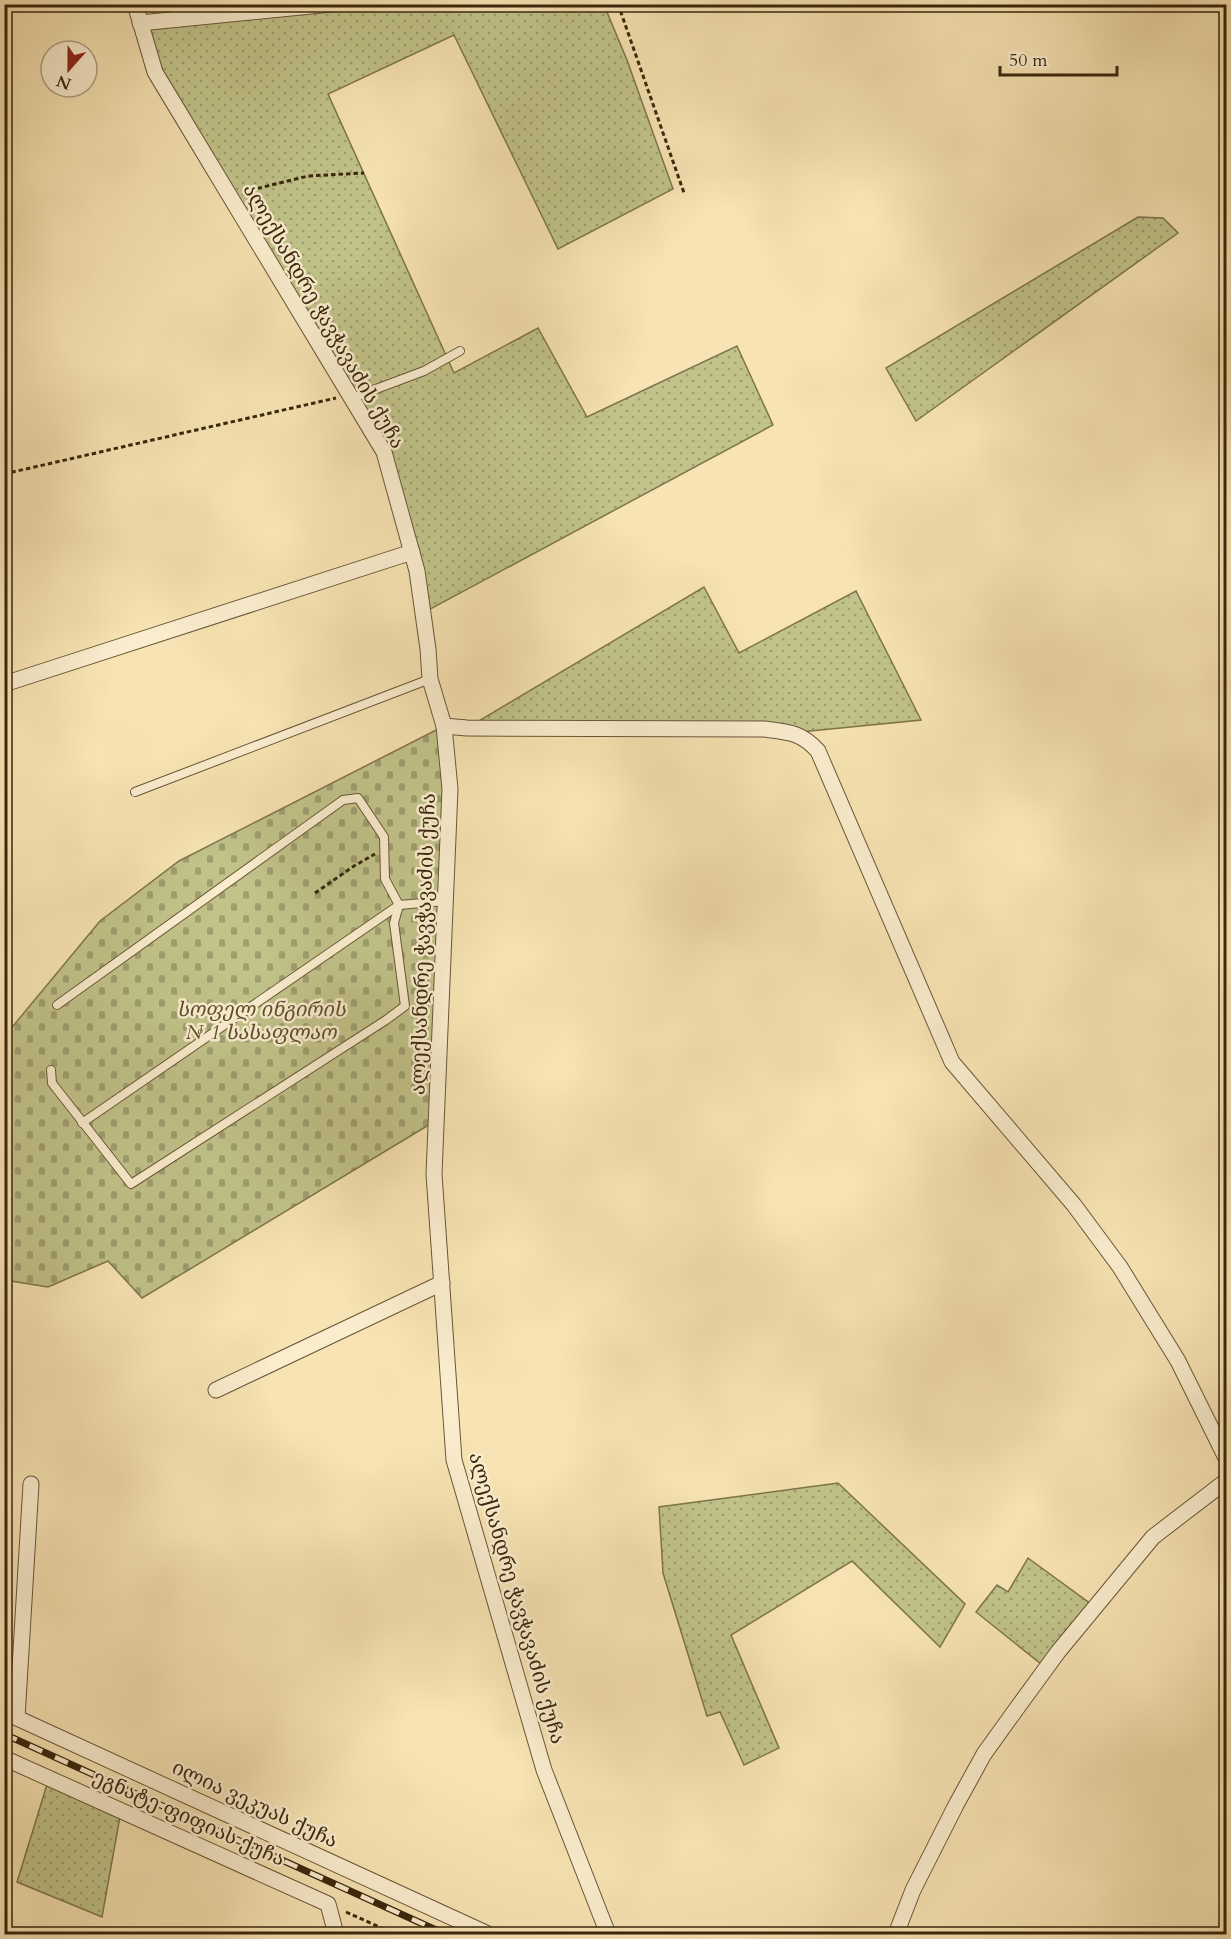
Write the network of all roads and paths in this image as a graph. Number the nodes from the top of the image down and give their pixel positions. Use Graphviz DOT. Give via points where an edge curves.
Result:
graph roads {
  1 [pos="135,4"];
  2 [pos="331,4"];
  3 [pos="618,4"];
  4 [pos="1223,4"];
  5 [pos="1227,9"];
  6 [pos="140,23"];
  7 [pos="364,173"];
  8 [pos="684,193"];
  9 [pos="230,196"];
  10 [pos="460,351"];
  11 [pos="351,396"];
  12 [pos="4,474"];
  13 [pos="411,552"];
  14 [pos="430,679"];
  15 [pos="4,684"];
  16 [pos="444,726"];
  17 [pos="135,792"];
  18 [pos="384,848"];
  19 [pos="315,893"];
  20 [pos="446,901"];
  21 [pos="399,905"];
  22 [pos="57,1005"];
  23 [pos="51,1070"];
  24 [pos="82,1123"];
  25 [pos="442,1283"];
  26 [pos="216,1390"];
  27 [pos="1227,1458"];
  28 [pos="1227,1481"];
  29 [pos="31,1484"];
  30 [pos="11,1715"];
  31 [pos="4,1758"];
  32 [pos="328,1904"];
  33 [pos="336,1935"];
  34 [pos="395,1935"];
  35 [pos="488,1935"];
  36 [pos="608,1935"];
  37 [pos="896,1935"];
  1 -- 6 [label="street, ალექსანდრე ჭავჭავაძის ქუჩა"];
  2 -- 6 [label="street"];
  3 -- 8 [label="path"];
  4 -- 5 [label="street"];
  6 -- 9 [label="street, ალექსანდრე ჭავჭავაძის ქუჩა" via="155,72"];
  7 -- 9 [label="path" via="308,176"];
  9 -- 11 [label="street, ალექსანდრე ჭავჭავაძის ქუჩა"];
  10 -- 11 [label="lane" via="424,371"];
  11 -- 12 [label="path"];
  11 -- 13 [label="street, ალექსანდრე ჭავჭავაძის ქუჩა" via="384,452"];
  13 -- 14 [label="street, ალექსანდრე ჭავჭავაძის ქუჩა"];
  13 -- 15 [label="street"];
  14 -- 16 [label="street, ალექსანდრე ჭავჭავაძის ქუჩა"];
  14 -- 17 [label="lane"];
  16 -- 20 [label="street, ალექსანდრე ჭავჭავაძის ქუჩა" via="450,789"];
  16 -- 27 [label="street" via="764,729 806,738 818,751 952,1062 1074,1205 1120,1267 1178,1361"];
  18 -- 19 [label="path"];
  18 -- 21 [label="lane" via="385,879"];
  18 -- 22 [label="lane" via="384,837 358,798 344,800"];
  20 -- 21 [label="lane"];
  20 -- 25 [label="street, ალექსანდრე ჭავჭავაძის ქუჩა" via="434,1174"];
  21 -- 24 [label="lane"];
  21 -- 24 [label="lane" via="394,923 405,1006 386,1020 131,1184"];
  23 -- 24 [label="lane" via="52,1083"];
  25 -- 26 [label="street"];
  25 -- 36 [label="street, ალექსანდრე ჭავჭავაძის ქუჩა" via="454,1460 544,1770"];
  28 -- 37 [label="street" via="1153,1537 1058,1652 996,1737 927,1862"];
  29 -- 30 [label="street"];
  30 -- 35 [label="street, ილია ვეკუას ქუჩა"];
  31 -- 32 [label="street, ეგნატე ფიფიას ქუჩა"];
  32 -- 33 [label="street"];
  32 -- 34 [label="path"];
}
